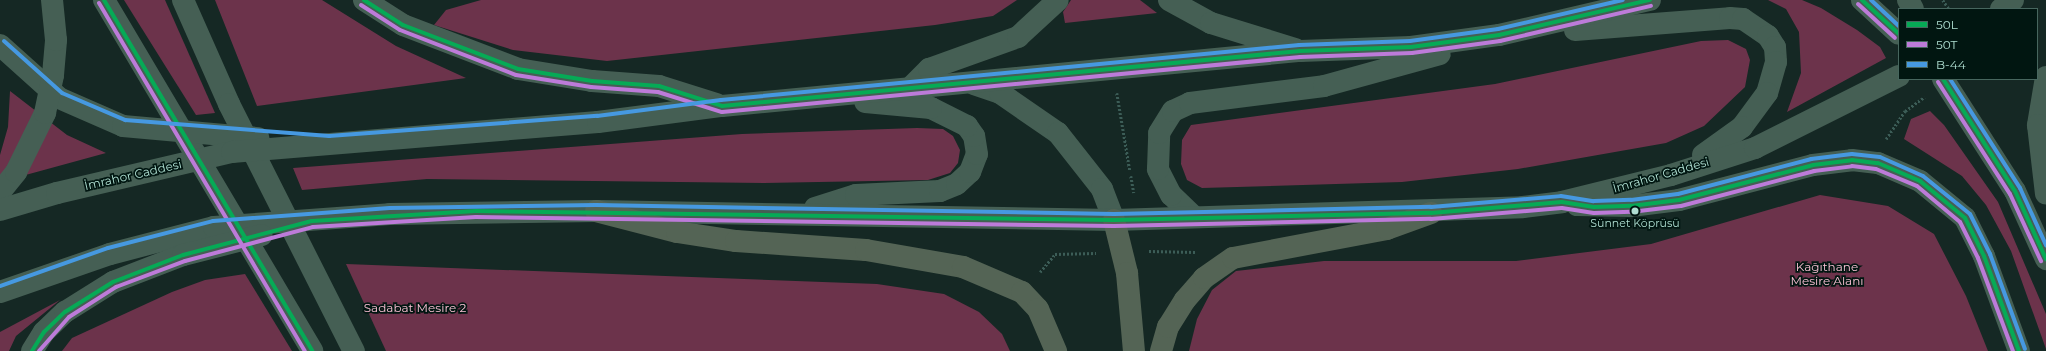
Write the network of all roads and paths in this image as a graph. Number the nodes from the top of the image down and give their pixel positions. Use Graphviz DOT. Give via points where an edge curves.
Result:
graph roads {
  1 [pos="104,0"];
  2 [pos="364,0"];
  3 [pos="1058,0"];
  4 [pos="1169,0"];
  5 [pos="1650,0"];
  6 [pos="1862,0"];
  7 [pos="2012,0"];
  8 [pos="184,3"];
  9 [pos="53,4"];
  10 [pos="2001,8"];
  11 [pos="1898,33"];
  12 [pos="1499,35"];
  13 [pos="0,45"];
  14 [pos="1300,51"];
  15 [pos="1898,76"];
  16 [pos="2046,77"];
  17 [pos="970,82"];
  18 [pos="1937,86"];
  19 [pos="908,90"];
  20 [pos="1117,90"];
  21 [pos="833,98"];
  22 [pos="722,106"];
  23 [pos="329,142"];
  24 [pos="1883,143"];
  25 [pos="1671,175"];
  26 [pos="0,192"];
  27 [pos="2046,194"];
  28 [pos="1135,197"];
  29 [pos="1562,202"];
  30 [pos="0,210"];
  31 [pos="596,211"];
  32 [pos="797,213"];
  33 [pos="1431,213"];
  34 [pos="1193,216"];
  35 [pos="1114,220"];
  36 [pos="312,221"];
  37 [pos="1154,247"];
  38 [pos="1149,251"];
  39 [pos="1154,251"];
  40 [pos="1099,252"];
  41 [pos="1201,256"];
  42 [pos="2046,259"];
  43 [pos="1036,276"];
  44 [pos="0,292"];
  45 [pos="309,344"];
  46 [pos="32,351"];
  47 [pos="354,351"];
  48 [pos="1056,351"];
  49 [pos="1134,351"];
  50 [pos="1161,351"];
  51 [pos="2019,351"];
  1 -- 45 [label="main road"];
  2 -- 22 [label="main road" via="403,25 518,69 592,81 658,86"];
  3 -- 19 [label="main road" via="1018,37 929,69"];
  4 -- 14 [label="main road" via="1211,23"];
  5 -- 12 [label="main road, İmrahor Caddesi"];
  6 -- 11 [label="main road"];
  7 -- 10 [label="main road"];
  8 -- 47 [label="main road" via="229,104 342,322"];
  9 -- 26 [label="main road" via="53,76 44,113 16,172"];
  12 -- 14 [label="main road, İmrahor Caddesi" via="1411,47"];
  12 -- 25 [label="main road" via="1730,18 1743,19 1759,27 1775,47 1776,62 1767,93 1742,127 1728,139"];
  12 -- 34 [label="main road" via="1324,86 1190,103 1173,111 1159,133 1158,169 1171,195"];
  13 -- 23 [label="main road" via="58,98 123,126 170,132"];
  14 -- 17 [label="main road, İmrahor Caddesi"];
  15 -- 25 [label="main road, İmrahor Caddesi" via="1755,148"];
  16 -- 27 [label="main road" via="2038,125"];
  17 -- 19 [label="main road, İmrahor Caddesi"];
  17 -- 35 [label="main road" via="1000,93 1058,133 1098,183"];
  18 -- 24 [label="path" via="1905,111"];
  18 -- 42 [label="main road" via="2012,185"];
  19 -- 21 [label="main road, İmrahor Caddesi"];
  20 -- 28 [label="path"];
  21 -- 22 [label="main road, İmrahor Caddesi"];
  21 -- 32 [label="main road" via="931,108 967,126 974,136 977,154 970,172 957,184 940,191 856,195"];
  22 -- 23 [label="main road, İmrahor Caddesi" via="598,122"];
  23 -- 30 [label="main road, İmrahor Caddesi" via="232,152 56,193"];
  25 -- 29 [label="main road, İmrahor Caddesi"];
  29 -- 33 [label="main road, İmrahor Caddesi"];
  29 -- 51 [label="main road" via="1594,207 1631,206 1679,200 1813,165 1852,160 1878,163 1920,181 1965,218 1984,256"];
  31 -- 32 [label="main road, İmrahor Caddesi"];
  31 -- 36 [label="main road, İmrahor Caddesi" via="476,211"];
  31 -- 48 [label="highway" via="677,232 736,241 866,250 963,267 1022,292 1038,309"];
  32 -- 35 [label="main road, İmrahor Caddesi"];
  33 -- 34 [label="main road, İmrahor Caddesi"];
  33 -- 50 [label="highway" via="1364,234 1233,258 1204,278 1185,300 1168,327"];
  34 -- 35 [label="main road, İmrahor Caddesi"];
  35 -- 49 [label="highway" via="1126,273"];
  36 -- 44 [label="main road, İmrahor Caddesi" via="214,227 110,254"];
  36 -- 46 [label="main road" via="183,255 113,282 65,312 44,332"];
  37 -- 39 [label="path"];
  38 -- 39 [label="path"];
  39 -- 41 [label="path" via="1198,252"];
  40 -- 43 [label="path" via="1055,254"];
}
